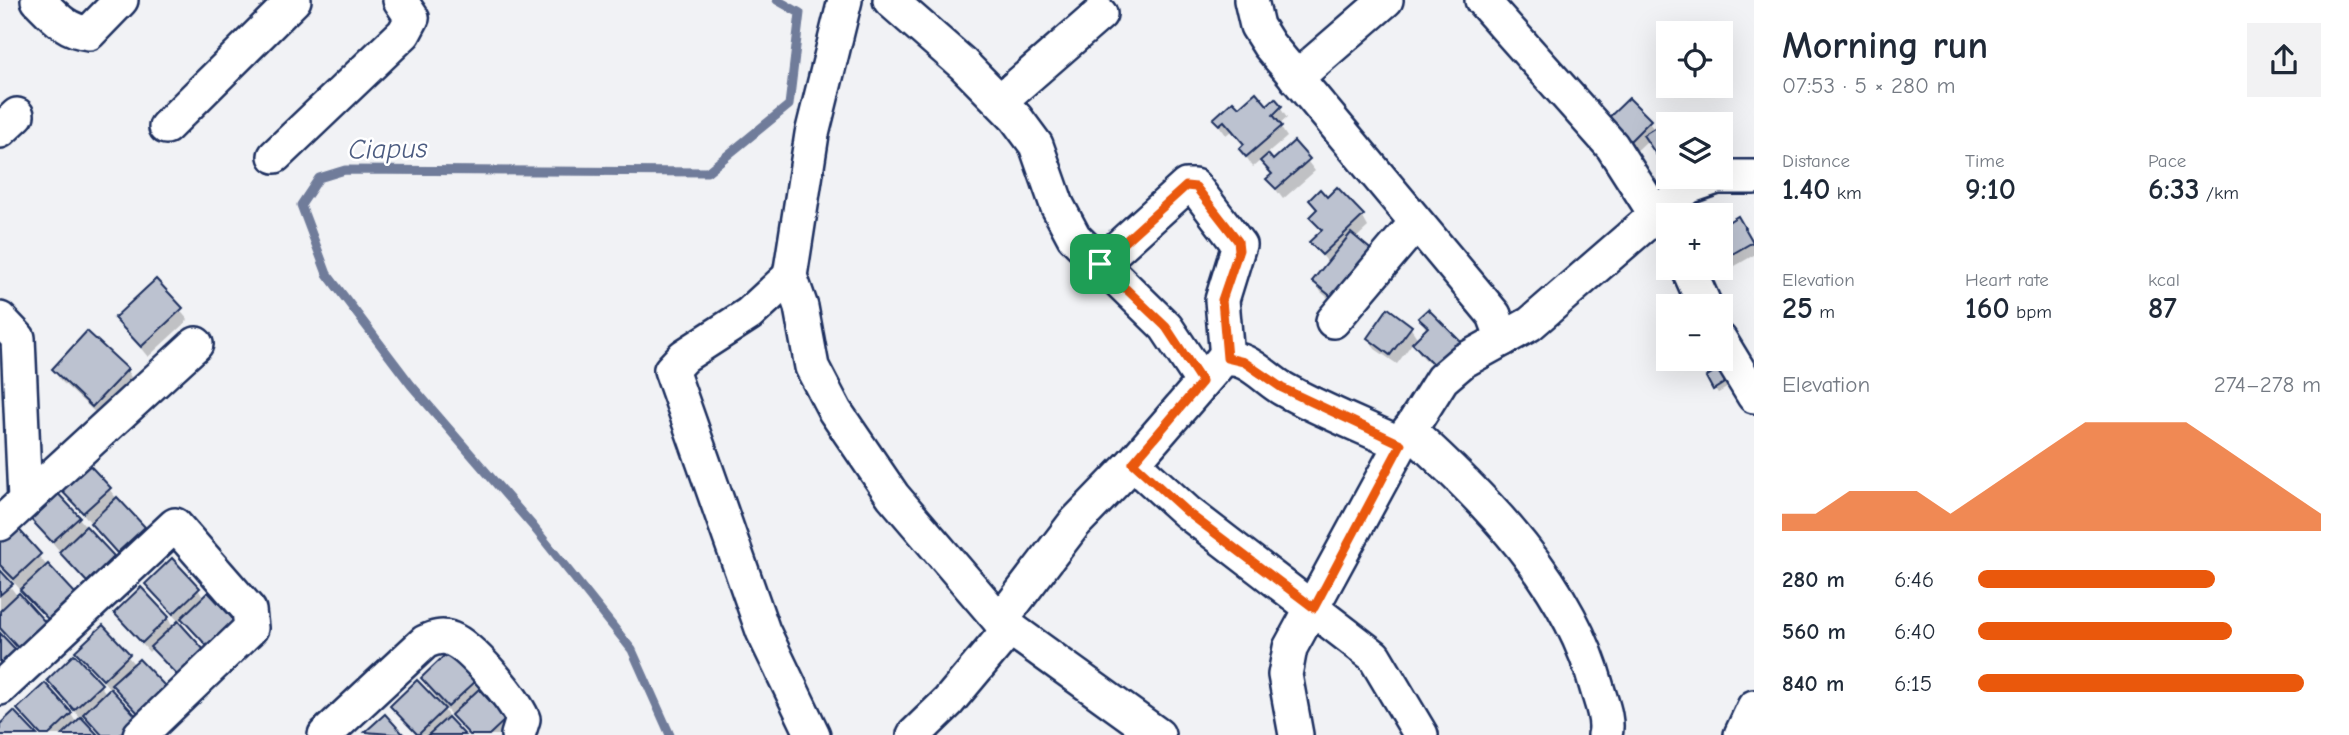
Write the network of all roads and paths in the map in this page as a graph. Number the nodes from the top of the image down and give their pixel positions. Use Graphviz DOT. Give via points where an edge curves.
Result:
graph roads {
  1 [pos="38,0"];
  2 [pos="121,0"];
  3 [pos="294,0"];
  4 [pos="400,0"];
  5 [pos="845,0"];
  6 [pos="890,0"];
  7 [pos="1251,0"];
  8 [pos="1386,0"];
  9 [pos="1482,0"];
  10 [pos="1100,14"];
  11 [pos="1296,78"];
  12 [pos="1000,101"];
  13 [pos="166,127"];
  14 [pos="275,156"];
  15 [pos="1754,177"];
  16 [pos="1670,203"];
  17 [pos="1656,215"];
  18 [pos="1415,224"];
  19 [pos="1100,264"];
  20 [pos="790,276"];
  21 [pos="0,319"];
  22 [pos="1333,321"];
  23 [pos="1503,339"];
  24 [pos="196,344"];
  25 [pos="1227,358"];
  26 [pos="1733,361"];
  27 [pos="1202,382"];
  28 [pos="1754,396"];
  29 [pos="1405,437"];
  30 [pos="1133,463"];
  31 [pos="9,510"];
  32 [pos="1314,608"];
  33 [pos="1005,625"];
  34 [pos="0,688"];
  35 [pos="1754,707"];
  36 [pos="140,735"];
  37 [pos="326,735"];
  38 [pos="519,735"];
  39 [pos="813,735"];
  40 [pos="914,735"];
  41 [pos="1158,735"];
  42 [pos="1296,735"];
  43 [pos="1420,735"];
  44 [pos="1605,735"];
  45 [pos="1741,735"];
  1 -- 2 [label="street" via="64,26 89,33"];
  3 -- 13 [label="street"];
  4 -- 14 [label="street" via="412,18 404,33"];
  5 -- 20 [label="street" via="812,134"];
  6 -- 12 [label="street"];
  7 -- 11 [label="street" via="1263,36"];
  8 -- 11 [label="street"];
  9 -- 17 [label="street" via="1612,146"];
  10 -- 12 [label="street"];
  11 -- 18 [label="street"];
  12 -- 19 [label="street" via="1036,145 1066,223"];
  15 -- 16 [label="street" via="1697,181"];
  17 -- 23 [label="street" via="1530,324"];
  18 -- 22 [label="street"];
  18 -- 23 [label="street" via="1494,315"];
  19 -- 25 [label="street" via="1186,186 1194,186 1239,245 1222,300"];
  19 -- 27 [label="street" via="1166,327"];
  20 -- 33 [label="street" via="801,307 811,367 835,411 893,496"];
  20 -- 39 [label="street" via="749,314 684,356 671,370 763,631"];
  21 -- 31 [label="street" via="18,338"];
  23 -- 29 [label="street" via="1442,379"];
  24 -- 31 [label="street"];
  25 -- 27 [label="street"];
  25 -- 29 [label="street" via="1244,362 1282,388"];
  26 -- 28 [label="street"];
  27 -- 30 [label="street"];
  29 -- 32 [label="street"];
  29 -- 44 [label="street" via="1490,508 1559,601 1585,647 1606,721"];
  30 -- 32 [label="street" via="1187,512"];
  30 -- 33 [label="street" via="1060,541"];
  32 -- 42 [label="street" via="1298,632 1285,675"];
  32 -- 43 [label="street" via="1374,656"];
  33 -- 40 [label="street" via="948,702"];
  33 -- 41 [label="street"];
  34 -- 36 [label="street" via="175,525 249,610 251,628"];
  35 -- 45 [label="street"];
  37 -- 38 [label="street" via="425,642 439,637 462,645 512,700 523,719"];
}
